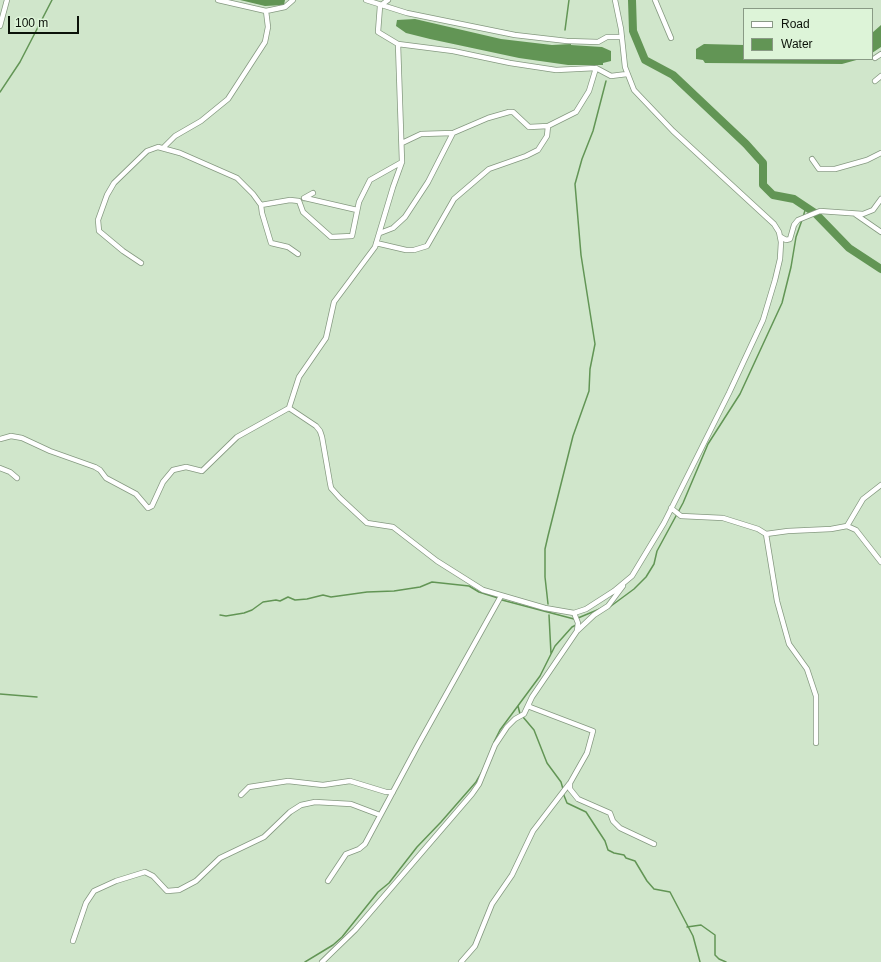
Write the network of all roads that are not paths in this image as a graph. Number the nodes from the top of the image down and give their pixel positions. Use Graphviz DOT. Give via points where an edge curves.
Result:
graph roads {
  1 [pos="7,0"];
  2 [pos="218,0"];
  3 [pos="293,0"];
  4 [pos="366,0"];
  5 [pos="388,0"];
  6 [pos="614,0"];
  7 [pos="655,0"];
  8 [pos="380,6"];
  9 [pos="266,11"];
  10 [pos="0,26"];
  11 [pos="622,37"];
  12 [pos="671,38"];
  13 [pos="398,44"];
  14 [pos="881,54"];
  15 [pos="876,58"];
  16 [pos="596,68"];
  17 [pos="627,74"];
  18 [pos="881,76"];
  19 [pos="875,81"];
  20 [pos="548,126"];
  21 [pos="453,133"];
  22 [pos="402,143"];
  23 [pos="164,148"];
  24 [pos="881,153"];
  25 [pos="812,159"];
  26 [pos="402,162"];
  27 [pos="314,193"];
  28 [pos="305,198"];
  29 [pos="881,199"];
  30 [pos="299,201"];
  31 [pos="261,205"];
  32 [pos="357,210"];
  33 [pos="855,214"];
  34 [pos="881,232"];
  35 [pos="380,233"];
  36 [pos="781,237"];
  37 [pos="376,244"];
  38 [pos="298,254"];
  39 [pos="141,263"];
  40 [pos="289,408"];
  41 [pos="0,439"];
  42 [pos="0,468"];
  43 [pos="17,478"];
  44 [pos="881,485"];
  45 [pos="671,508"];
  46 [pos="847,526"];
  47 [pos="766,534"];
  48 [pos="881,562"];
  49 [pos="625,583"];
  50 [pos="502,596"];
  51 [pos="574,613"];
  52 [pos="577,631"];
  53 [pos="529,705"];
  54 [pos="816,743"];
  55 [pos="570,783"];
  56 [pos="393,792"];
  57 [pos="241,795"];
  58 [pos="380,815"];
  59 [pos="654,844"];
  60 [pos="328,881"];
  61 [pos="73,941"];
  62 [pos="322,962"];
  63 [pos="461,962"];
  1 -- 10 [label="street"];
  2 -- 9 [label="street"];
  3 -- 9 [label="street" via="285,7"];
  4 -- 8 [label="street"];
  5 -- 8 [label="street"];
  6 -- 11 [label="street"];
  7 -- 12 [label="street"];
  8 -- 11 [label="street" via="515,35 598,42 607,37"];
  8 -- 13 [label="street" via="378,32"];
  9 -- 23 [label="street" via="266,42 228,99 202,121 175,136"];
  11 -- 17 [label="street"];
  13 -- 16 [label="street" via="453,51 556,70"];
  13 -- 22 [label="street"];
  14 -- 15 [label="street"];
  16 -- 17 [label="street" via="611,76"];
  16 -- 20 [label="street" via="590,91 576,112"];
  17 -- 36 [label="street" via="634,90 645,104 774,224"];
  18 -- 19 [label="street"];
  20 -- 21 [label="street" via="529,127 513,112 509,112"];
  20 -- 37 [label="street" via="538,150 489,169 454,199 427,246 406,250"];
  21 -- 22 [label="street" via="421,134"];
  21 -- 35 [label="street" via="428,182 405,217 393,228"];
  22 -- 26 [label="street"];
  23 -- 31 [label="street" via="233,175 254,194"];
  23 -- 39 [label="street" via="158,146 150,149 114,183 106,195 98,220 99,231"];
  24 -- 25 [label="street" via="867,160 835,169 819,169"];
  26 -- 32 [label="street" via="370,180"];
  26 -- 35 [label="street"];
  27 -- 28 [label="street"];
  28 -- 30 [label="street"];
  28 -- 32 [label="street"];
  29 -- 33 [label="street" via="869,213"];
  30 -- 31 [label="street"];
  30 -- 32 [label="street" via="303,212 332,237 352,236"];
  31 -- 38 [label="street" via="271,243 288,247"];
  33 -- 34 [label="street"];
  33 -- 36 [label="street" via="820,211 798,220 790,239"];
  35 -- 37 [label="street"];
  36 -- 45 [label="street" via="780,259 762,320 729,393"];
  37 -- 40 [label="street" via="334,302 326,338 299,377"];
  40 -- 41 [label="street" via="237,437 202,471 189,467 173,470 163,482 152,506 148,508 136,494 106,478 100,470 22,438 11,436"];
  40 -- 50 [label="street" via="320,431 331,488 367,523 393,527 423,552 459,576 483,590"];
  42 -- 43 [label="street"];
  44 -- 46 [label="street" via="863,499"];
  45 -- 47 [label="street" via="681,516 723,518"];
  45 -- 49 [label="street" via="642,560"];
  46 -- 47 [label="street"];
  46 -- 48 [label="street" via="856,530"];
  47 -- 54 [label="street" via="773,581 788,640 792,650 807,668 816,696"];
  49 -- 51 [label="street" via="593,605"];
  49 -- 52 [label="street" via="608,606"];
  50 -- 51 [label="street"];
  50 -- 56 [label="street"];
  51 -- 52 [label="street" via="578,623"];
  52 -- 53 [label="street"];
  53 -- 55 [label="street" via="593,731 587,752"];
  53 -- 62 [label="street" via="524,714 511,722 495,745 479,784 472,794 355,930"];
  55 -- 59 [label="street" via="570,789 578,799 606,810 620,828"];
  55 -- 63 [label="street" via="536,827 512,875 492,904 475,946"];
  56 -- 57 [label="street" via="350,781 323,785 288,781 253,786"];
  56 -- 58 [label="street"];
  58 -- 60 [label="street" via="365,844 359,850 346,854"];
  58 -- 61 [label="street" via="351,804 315,802 301,805 264,837 220,858 196,881 179,890 167,892 154,876 145,872 116,881 94,892 86,903"];
}
